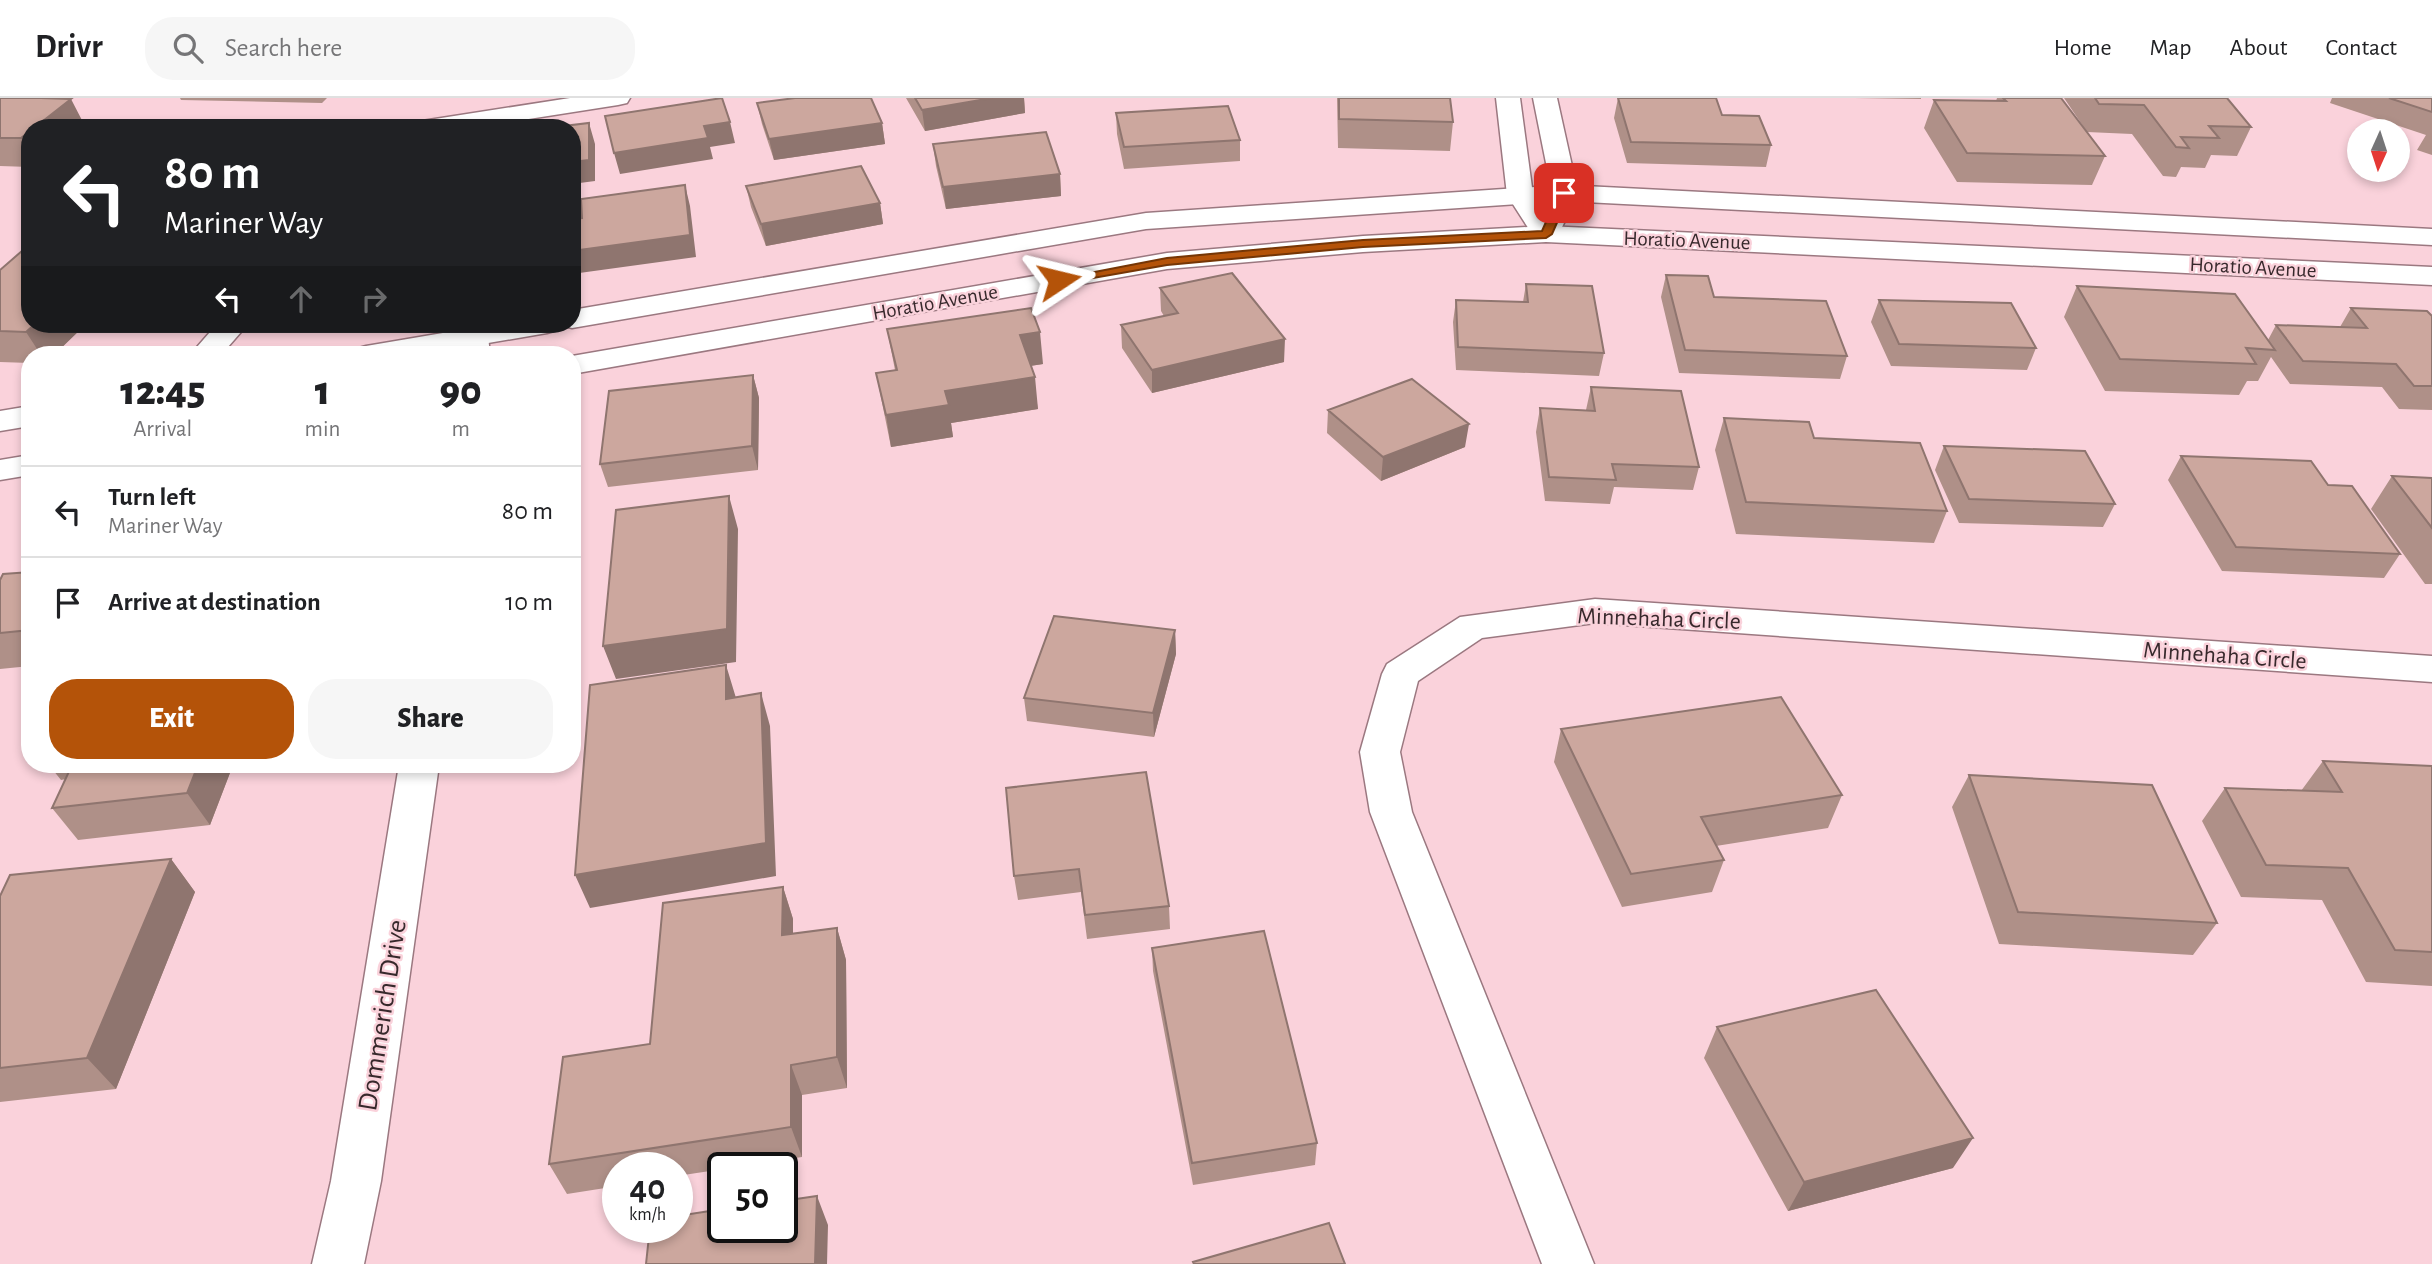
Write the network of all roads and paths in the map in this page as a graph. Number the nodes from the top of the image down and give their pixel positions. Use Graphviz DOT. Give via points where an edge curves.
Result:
graph roads {
  1 [pos="618,98"];
  2 [pos="1508,98"];
  3 [pos="1545,98"];
  4 [pos="422,118"];
  5 [pos="1564,193"];
  6 [pos="1520,195"];
  7 [pos="1546,234"];
  8 [pos="2432,237"];
  9 [pos="2432,276"];
  10 [pos="581,317"];
  11 [pos="225,333"];
  12 [pos="517,333"];
  13 [pos="213,346"];
  14 [pos="474,346"];
  15 [pos="581,363"];
  16 [pos="21,418"];
  17 [pos="0,421"];
  18 [pos="21,466"];
  19 [pos="0,470"];
  20 [pos="2432,669"];
  21 [pos="418,773"];
  22 [pos="338,1264"];
  23 [pos="1568,1264"];
  1 -- 4 [label="main road"];
  2 -- 6 [label="main road"];
  3 -- 5 [label="main road"];
  5 -- 6 [label="main road, Horatio Avenue"];
  5 -- 7 [label="main road"];
  5 -- 8 [label="main road, Horatio Avenue"];
  6 -- 7 [label="main road"];
  6 -- 10 [label="main road, Horatio Avenue" via="1146,220"];
  7 -- 9 [label="main road, Horatio Avenue"];
  7 -- 15 [label="main road, Horatio Avenue" via="1167,261"];
  11 -- 13 [label="main road"];
  12 -- 14 [label="main road"];
  16 -- 17 [label="main road"];
  18 -- 19 [label="main road"];
  20 -- 23 [label="main road, Minnehaha Circle" via="1595,611 1473,626 1401,674 1380,752 1391,812"];
  21 -- 22 [label="main road, Dommerich Drive" via="356,1181"];
}
